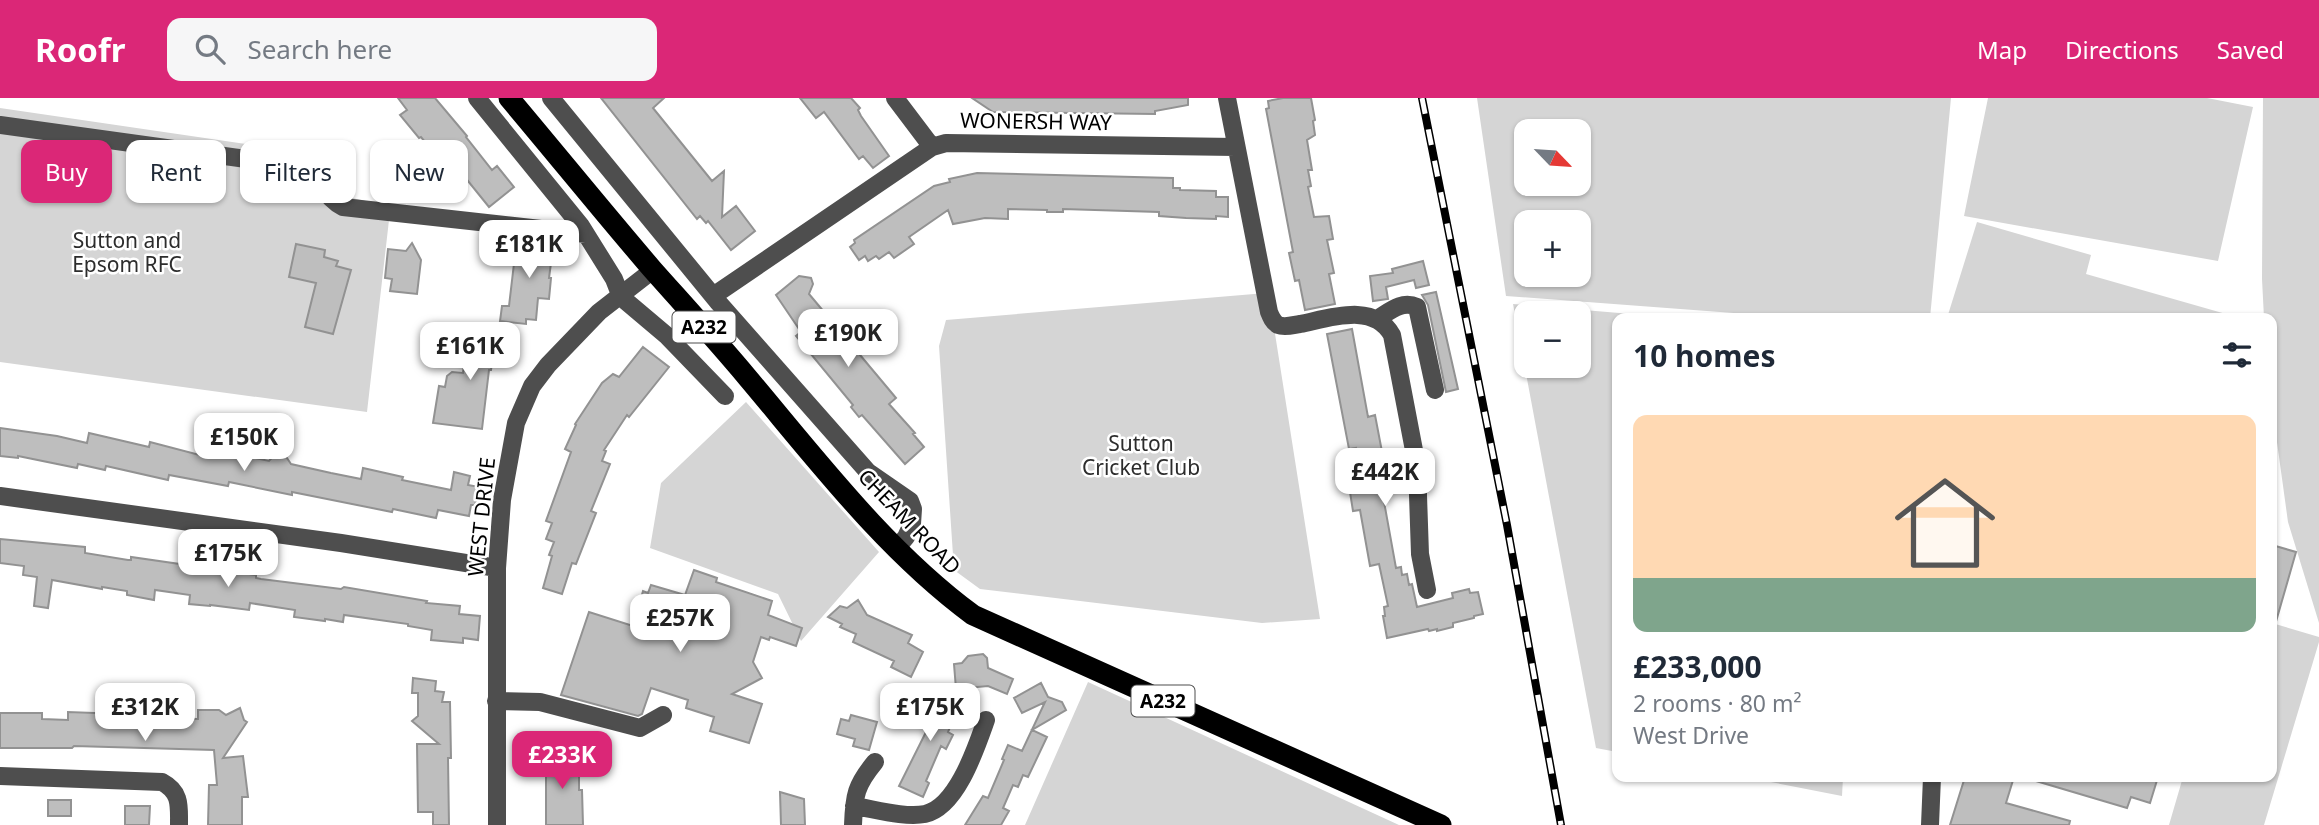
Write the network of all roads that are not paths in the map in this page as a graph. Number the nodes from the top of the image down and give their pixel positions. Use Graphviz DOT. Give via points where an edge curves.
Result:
graph roads {
  1 [pos="477,98"];
  2 [pos="509,98"];
  3 [pos="551,98"];
  4 [pos="895,98"];
  5 [pos="1227,98"];
  6 [pos="0,125"];
  7 [pos="932,147"];
  8 [pos="1236,147"];
  9 [pos="586,234"];
  10 [pos="653,270"];
  11 [pos="621,296"];
  12 [pos="713,296"];
  13 [pos="1377,319"];
  14 [pos="1435,390"];
  15 [pos="725,396"];
  16 [pos="0,496"];
  17 [pos="896,549"];
  18 [pos="497,568"];
  19 [pos="1427,590"];
  20 [pos="496,701"];
  21 [pos="663,715"];
  22 [pos="986,720"];
  23 [pos="875,762"];
  24 [pos="0,776"];
  25 [pos="1932,782"];
  26 [pos="854,806"];
  27 [pos="179,825"];
  28 [pos="497,825"];
  29 [pos="853,825"];
  30 [pos="1441,825"];
  31 [pos="1930,825"];
  1 -- 9 [label="street"];
  2 -- 10 [label="highway, CHEAM ROAD / A232"];
  3 -- 12 [label="street"];
  4 -- 7 [label="street"];
  5 -- 8 [label="street"];
  6 -- 9 [label="street" via="297,166 336,204 353,209"];
  7 -- 8 [label="street, WONERSH WAY" via="946,143"];
  7 -- 12 [label="street, WONERSH WAY"];
  8 -- 13 [label="street" via="1273,321 1283,327 1344,316"];
  9 -- 11 [label="street"];
  10 -- 11 [label="street, WEST DRIVE"];
  10 -- 17 [label="highway, CHEAM ROAD / A232"];
  11 -- 15 [label="street"];
  11 -- 18 [label="street, WEST DRIVE" via="598,312 548,365 524,403 502,500"];
  12 -- 17 [label="street" via="868,472 910,501 912,524"];
  13 -- 14 [label="street" via="1399,306 1417,307"];
  13 -- 19 [label="street" via="1392,335 1417,466 1420,554"];
  16 -- 18 [label="street"];
  17 -- 30 [label="highway, CHEAM ROAD / A232" via="973,615"];
  18 -- 20 [label="street, WEST DRIVE"];
  20 -- 21 [label="street" via="540,702 640,728"];
  20 -- 28 [label="street, WEST DRIVE"];
  22 -- 26 [label="street" via="945,803 923,814"];
  23 -- 26 [label="street" via="860,781"];
  24 -- 27 [label="street" via="162,782 177,795"];
  25 -- 31 [label="street"];
  26 -- 29 [label="street"];
}
